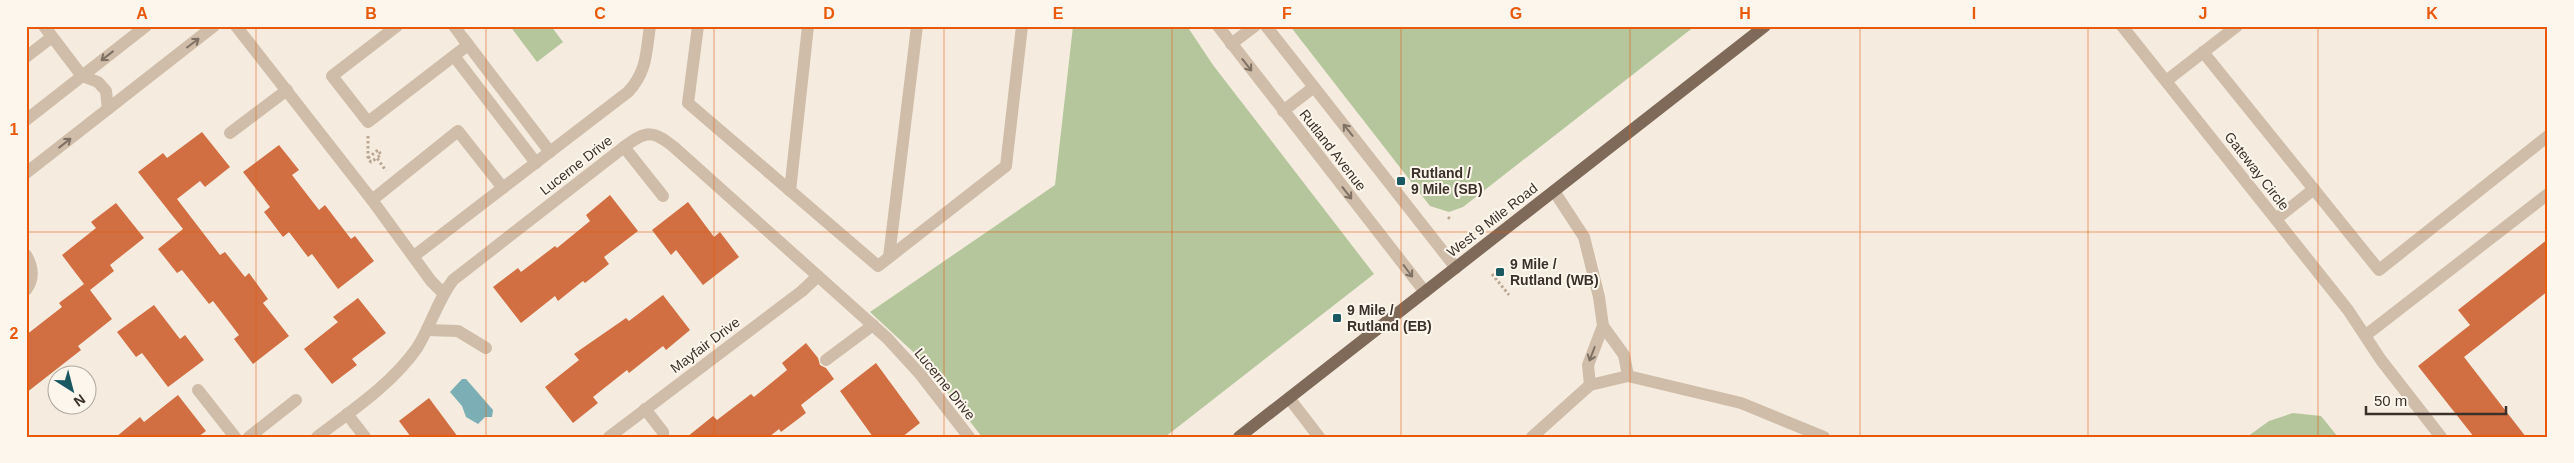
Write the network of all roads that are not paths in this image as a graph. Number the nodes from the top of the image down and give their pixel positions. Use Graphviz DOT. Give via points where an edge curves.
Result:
graph roads {
  1 [pos="44,26"];
  2 [pos="146,26"];
  3 [pos="214,26"];
  4 [pos="236,26"];
  5 [pos="397,26"];
  6 [pos="454,26"];
  7 [pos="650,26"];
  8 [pos="698,26"];
  9 [pos="808,26"];
  10 [pos="917,26"];
  11 [pos="1022,26"];
  12 [pos="1218,26"];
  13 [pos="1255,26"];
  14 [pos="1266,26"];
  15 [pos="1764,26"];
  16 [pos="2122,26"];
  17 [pos="2237,26"];
  18 [pos="52,37"];
  19 [pos="1230,44"];
  20 [pos="469,46"];
  21 [pos="2203,52"];
  22 [pos="454,56"];
  23 [pos="26,57"];
  24 [pos="82,76"];
  25 [pos="2166,81"];
  26 [pos="1314,87"];
  27 [pos="287,90"];
  28 [pos="108,109"];
  29 [pos="1283,111"];
  30 [pos="26,120"];
  31 [pos="368,122"];
  32 [pos="230,133"];
  33 [pos="2548,136"];
  34 [pos="624,147"];
  35 [pos="550,152"];
  36 [pos="536,163"];
  37 [pos="26,173"];
  38 [pos="503,188"];
  39 [pos="2314,189"];
  40 [pos="790,191"];
  41 [pos="1554,191"];
  42 [pos="2548,194"];
  43 [pos="663,196"];
  44 [pos="372,200"];
  45 [pos="2276,219"];
  46 [pos="26,255"];
  47 [pos="414,256"];
  48 [pos="888,257"];
  49 [pos="1456,268"];
  50 [pos="818,276"];
  51 [pos="26,290"];
  52 [pos="443,292"];
  53 [pos="1424,292"];
  54 [pos="873,325"];
  55 [pos="1603,326"];
  56 [pos="427,330"];
  57 [pos="2366,335"];
  58 [pos="486,348"];
  59 [pos="826,360"];
  60 [pos="1628,376"];
  61 [pos="1590,384"];
  62 [pos="198,390"];
  63 [pos="1289,398"];
  64 [pos="296,400"];
  65 [pos="645,409"];
  66 [pos="347,414"];
  67 [pos="235,437"];
  68 [pos="249,437"];
  69 [pos="317,437"];
  70 [pos="365,437"];
  71 [pos="609,437"];
  72 [pos="663,437"];
  73 [pos="969,437"];
  74 [pos="1239,437"];
  75 [pos="1319,437"];
  76 [pos="1532,437"];
  77 [pos="1824,437"];
  78 [pos="2441,437"];
  1 -- 18 [label="street"];
  2 -- 24 [label="street, one-way"];
  28 -- 3 [label="street, one-way"];
  4 -- 27 [label="street"];
  5 -- 31 [label="street" via="332,76"];
  6 -- 20 [label="street"];
  6 -- 22 [label="street" via="468,45"];
  7 -- 35 [label="street" via="639,80"];
  8 -- 40 [label="street" via="688,103"];
  9 -- 40 [label="street"];
  10 -- 48 [label="street"];
  11 -- 48 [label="street" via="1006,166"];
  12 -- 19 [label="street, Rutland Avenue"];
  13 -- 19 [label="street"];
  14 -- 26 [label="street, Rutland Avenue"];
  15 -- 41 [label="main road, West 9 Mile Road"];
  16 -- 25 [label="street, Gateway Circle"];
  17 -- 21 [label="street"];
  18 -- 23 [label="street"];
  18 -- 24 [label="street"];
  19 -- 29 [label="street, Rutland Avenue, one-way"];
  20 -- 31 [label="street"];
  20 -- 35 [label="street"];
  21 -- 25 [label="street"];
  21 -- 39 [label="street"];
  22 -- 31 [label="street"];
  22 -- 36 [label="street"];
  24 -- 28 [label="street" via="98,82 106,91"];
  24 -- 30 [label="street"];
  25 -- 45 [label="street, Gateway Circle"];
  26 -- 29 [label="street"];
  49 -- 26 [label="street, Rutland Avenue, one-way"];
  27 -- 32 [label="street"];
  27 -- 44 [label="street"];
  37 -- 28 [label="street, one-way"];
  29 -- 53 [label="street, Rutland Avenue, one-way"];
  33 -- 39 [label="street" via="2379,270"];
  34 -- 43 [label="street"];
  34 -- 50 [label="street, Lucerne Drive" via="638,137 656,134"];
  34 -- 52 [label="street, Lucerne Drive" via="464,271"];
  35 -- 36 [label="street"];
  36 -- 38 [label="street"];
  38 -- 44 [label="street" via="458,131"];
  38 -- 47 [label="street"];
  39 -- 45 [label="street"];
  40 -- 48 [label="street" via="878,266"];
  41 -- 49 [label="main road, West 9 Mile Road"];
  41 -- 55 [label="street" via="1584,237"];
  42 -- 57 [label="street"];
  44 -- 47 [label="street"];
  45 -- 57 [label="street, Gateway Circle"];
  46 -- 51 [label="street" via="32,271 31,284"];
  47 -- 52 [label="street"];
  49 -- 53 [label="main road, West 9 Mile Road"];
  50 -- 54 [label="street, Lucerne Drive"];
  50 -- 65 [label="street, Mayfair Drive"];
  52 -- 56 [label="street"];
  53 -- 63 [label="main road, West 9 Mile Road"];
  54 -- 59 [label="street"];
  54 -- 73 [label="street, Lucerne Drive" via="920,374"];
  55 -- 60 [label="street" via="1624,356"];
  55 -- 61 [label="street, one-way" via="1588,365"];
  56 -- 58 [label="street" via="458,331"];
  56 -- 66 [label="street" via="404,364"];
  57 -- 78 [label="street, Gateway Circle" via="2381,360"];
  60 -- 61 [label="street"];
  60 -- 77 [label="street" via="1741,403"];
  61 -- 76 [label="street"];
  62 -- 67 [label="street"];
  63 -- 74 [label="main road, West 9 Mile Road"];
  63 -- 75 [label="street"];
  64 -- 68 [label="street"];
  65 -- 71 [label="street, Mayfair Drive"];
  65 -- 72 [label="street" via="663,432"];
  66 -- 69 [label="street"];
  66 -- 70 [label="street"];
}
